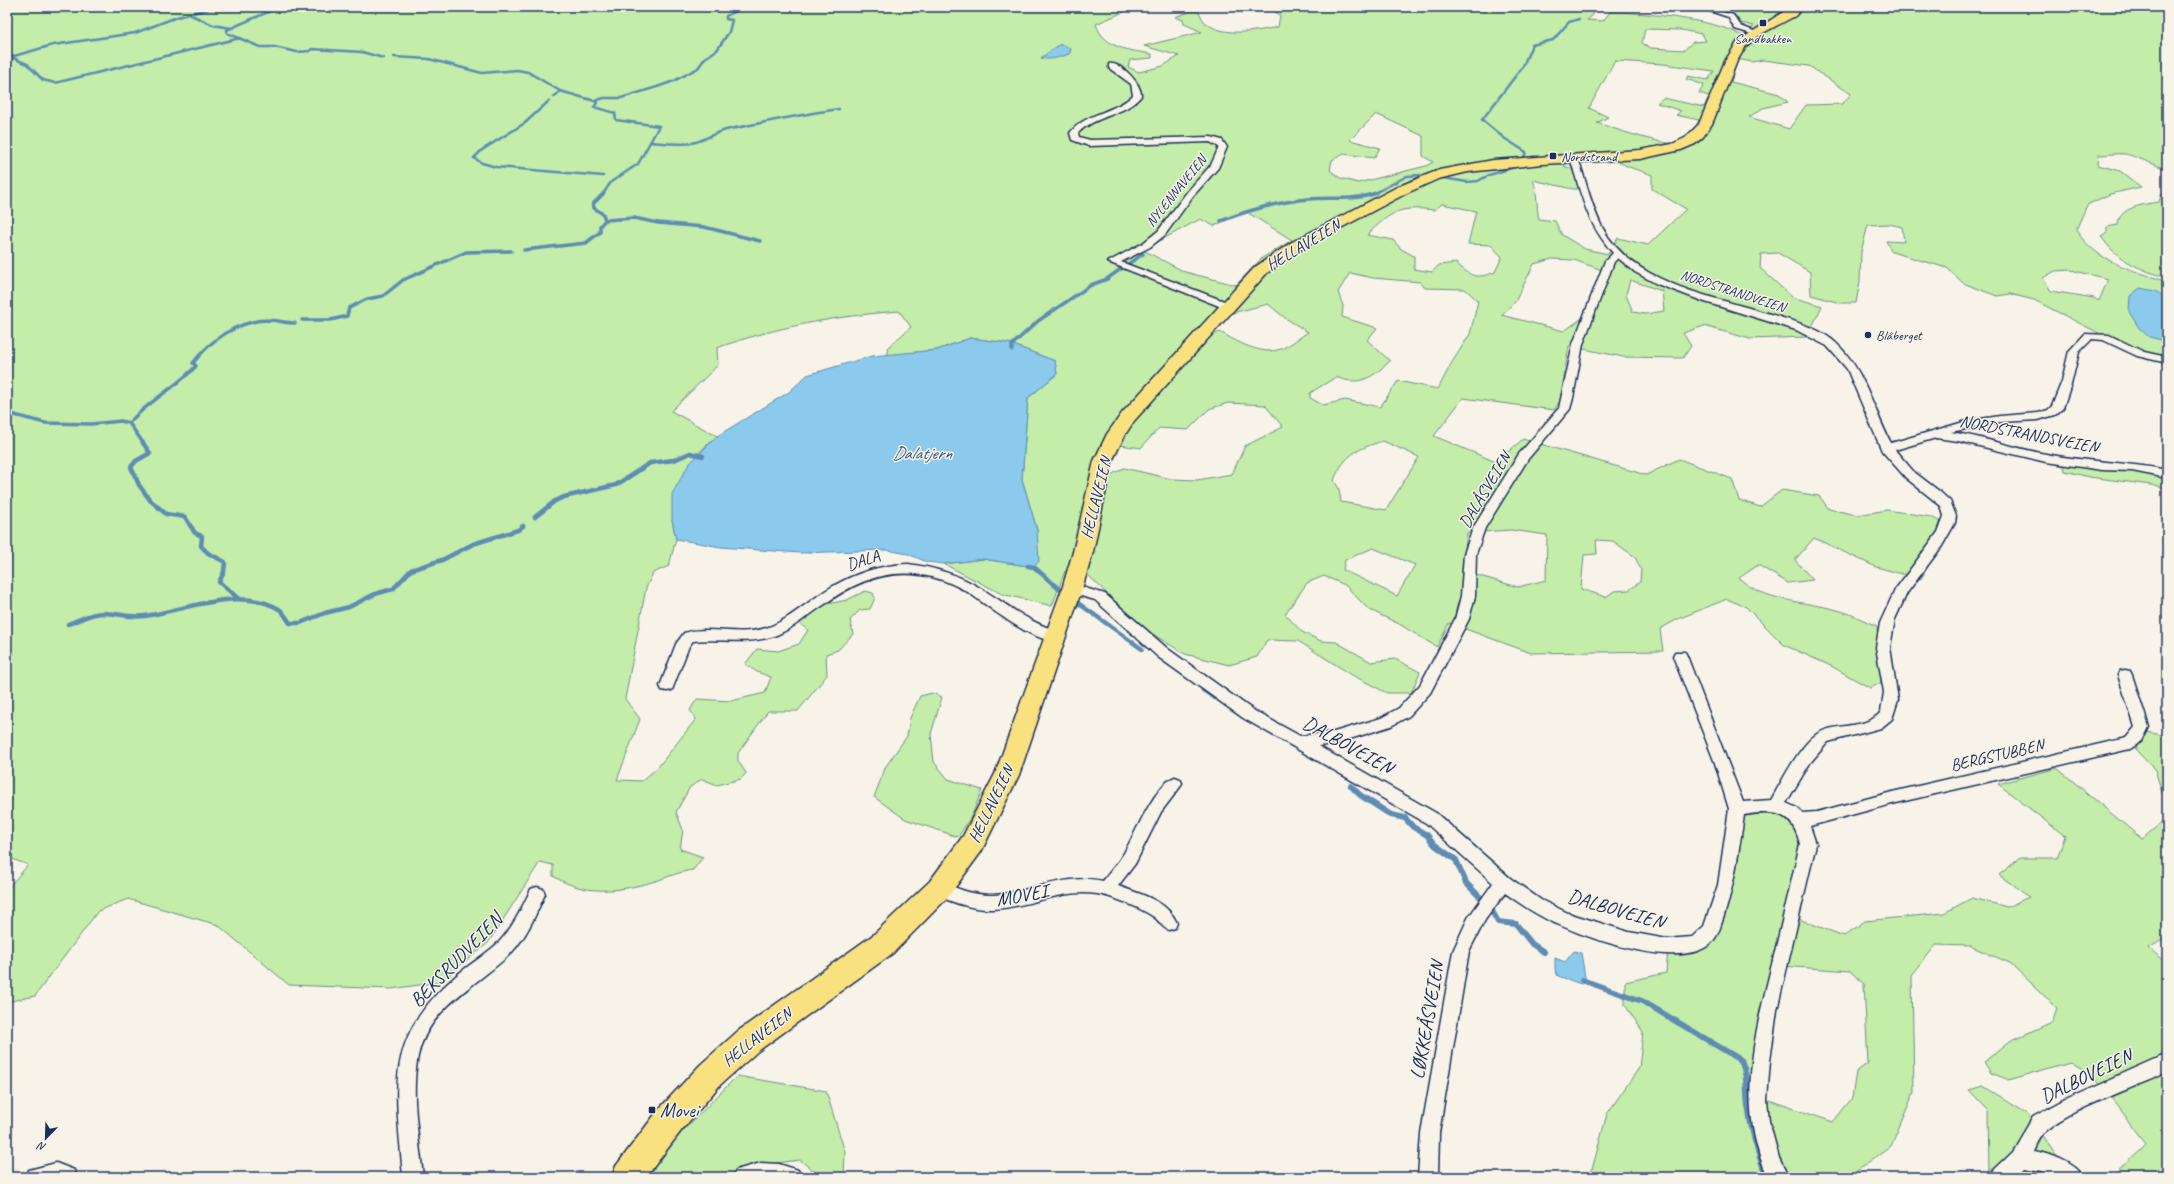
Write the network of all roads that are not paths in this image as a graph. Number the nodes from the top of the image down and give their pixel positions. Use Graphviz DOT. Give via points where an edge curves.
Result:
graph roads {
  1 [pos="1701,7"];
  2 [pos="1798,7"];
  3 [pos="1755,33"];
  4 [pos="1112,66"];
  5 [pos="1574,158"];
  6 [pos="1618,253"];
  7 [pos="1228,306"];
  8 [pos="2167,360"];
  9 [pos="1935,434"];
  10 [pos="1886,448"];
  11 [pos="2167,474"];
  12 [pos="1072,589"];
  13 [pos="1056,636"];
  14 [pos="1680,656"];
  15 [pos="2125,675"];
  16 [pos="667,686"];
  17 [pos="1299,743"];
  18 [pos="1175,783"];
  19 [pos="1776,806"];
  20 [pos="1737,809"];
  21 [pos="1799,820"];
  22 [pos="1504,883"];
  23 [pos="1106,889"];
  24 [pos="939,890"];
  25 [pos="537,894"];
  26 [pos="1169,923"];
  27 [pos="2167,1063"];
  28 [pos="2020,1158"];
  29 [pos="36,1177"];
  30 [pos="67,1177"];
  31 [pos="414,1177"];
  32 [pos="627,1177"];
  33 [pos="742,1177"];
  34 [pos="790,1177"];
  35 [pos="1428,1177"];
  36 [pos="1778,1177"];
  37 [pos="2000,1177"];
  38 [pos="2073,1177"];
  1 -- 3 [label="street" via="1731,16 1738,27"];
  2 -- 3 [label="main road, HELLAVEIEN"];
  3 -- 5 [label="main road, HELLAVEIEN" via="1736,51 1709,115 1696,138 1675,148 1650,153"];
  4 -- 7 [label="street, NYLENNAVEIEN" via="1135,84 1138,88 1137,96 1131,102 1088,119 1074,133 1075,138 1088,143 1211,139 1224,147 1214,168 1189,195 1167,227 1148,244 1113,262"];
  5 -- 6 [label="street, NORDSTRANDVEIEN" via="1596,224"];
  5 -- 7 [label="main road, HELLAVEIEN" via="1473,167 1419,182 1280,255 1261,270"];
  6 -- 10 [label="street, NORDSTRANDVEIEN" via="1640,270 1674,288 1806,329 1830,343 1850,367"];
  6 -- 17 [label="street, DALÅSVEIEN" via="1610,261 1582,331 1564,409 1523,457 1479,528 1470,554 1468,596 1462,619 1434,674 1416,699 1396,717 1365,730"];
  7 -- 12 [label="main road, HELLAVEIEN" via="1128,417 1116,434 1104,457 1099,474"];
  8 -- 9 [label="street" via="2141,354 2105,337 2092,335 2084,339 2074,351 2068,381 2054,411 1973,424"];
  9 -- 10 [label="street, NORDSTRANDSVEIEN"];
  9 -- 11 [label="street, NORDSTRANDSVEIEN" via="2046,458 2102,466 2132,467"];
  10 -- 19 [label="street, NORDSTRANDVEIEN" via="1906,472 1940,499 1948,511 1949,521 1943,534 1902,591 1888,620 1883,649 1891,699 1889,712 1884,720 1877,724 1837,732 1821,739 1788,784"];
  12 -- 13 [label="main road, HELLAVEIEN"];
  12 -- 17 [label="street, DALBOVEIEN" via="1100,597 1148,641 1217,693"];
  13 -- 16 [label="street, DALA" via="1045,634 1027,625 952,579 919,570 891,570 848,583 791,622 766,634 686,638"];
  13 -- 24 [label="main road, HELLAVEIEN" via="1007,775 972,844"];
  14 -- 20 [label="street" via="1715,742"];
  15 -- 21 [label="street, BERGSTUBBEN" via="2142,727 2130,743 1892,798 1817,819"];
  17 -- 22 [label="street, DALBOVEIEN" via="1431,818"];
  18 -- 23 [label="street" via="1156,807 1129,859"];
  19 -- 20 [label="street"];
  19 -- 21 [label="street" via="1789,810"];
  20 -- 22 [label="street, DALBOVEIEN" via="1726,885 1711,930 1696,944 1667,947 1594,930 1548,912"];
  21 -- 36 [label="street" via="1806,834 1807,850 1768,1010 1758,1099 1764,1142"];
  22 -- 35 [label="street, LØKKEÅSVEIEN" via="1486,902 1468,932 1461,950 1430,1133"];
  23 -- 24 [label="street, MOVEI" via="1092,886 1063,888 992,902 968,900"];
  23 -- 26 [label="street, MOVEI" via="1160,912"];
  24 -- 32 [label="main road, HELLAVEIEN" via="883,944 727,1058 684,1102"];
  25 -- 31 [label="street, BEKSRUDVEIEN" via="516,935 463,980 441,1003 412,1045 405,1081 405,1104"];
  27 -- 28 [label="street, DALBOVEIEN" via="2048,1118 2032,1135"];
  28 -- 37 [label="street, DALBOVEIEN"];
  28 -- 38 [label="street" via="2040,1160"];
  29 -- 30 [label="street" via="56,1173"];
  33 -- 34 [label="street" via="767,1172"];
}
